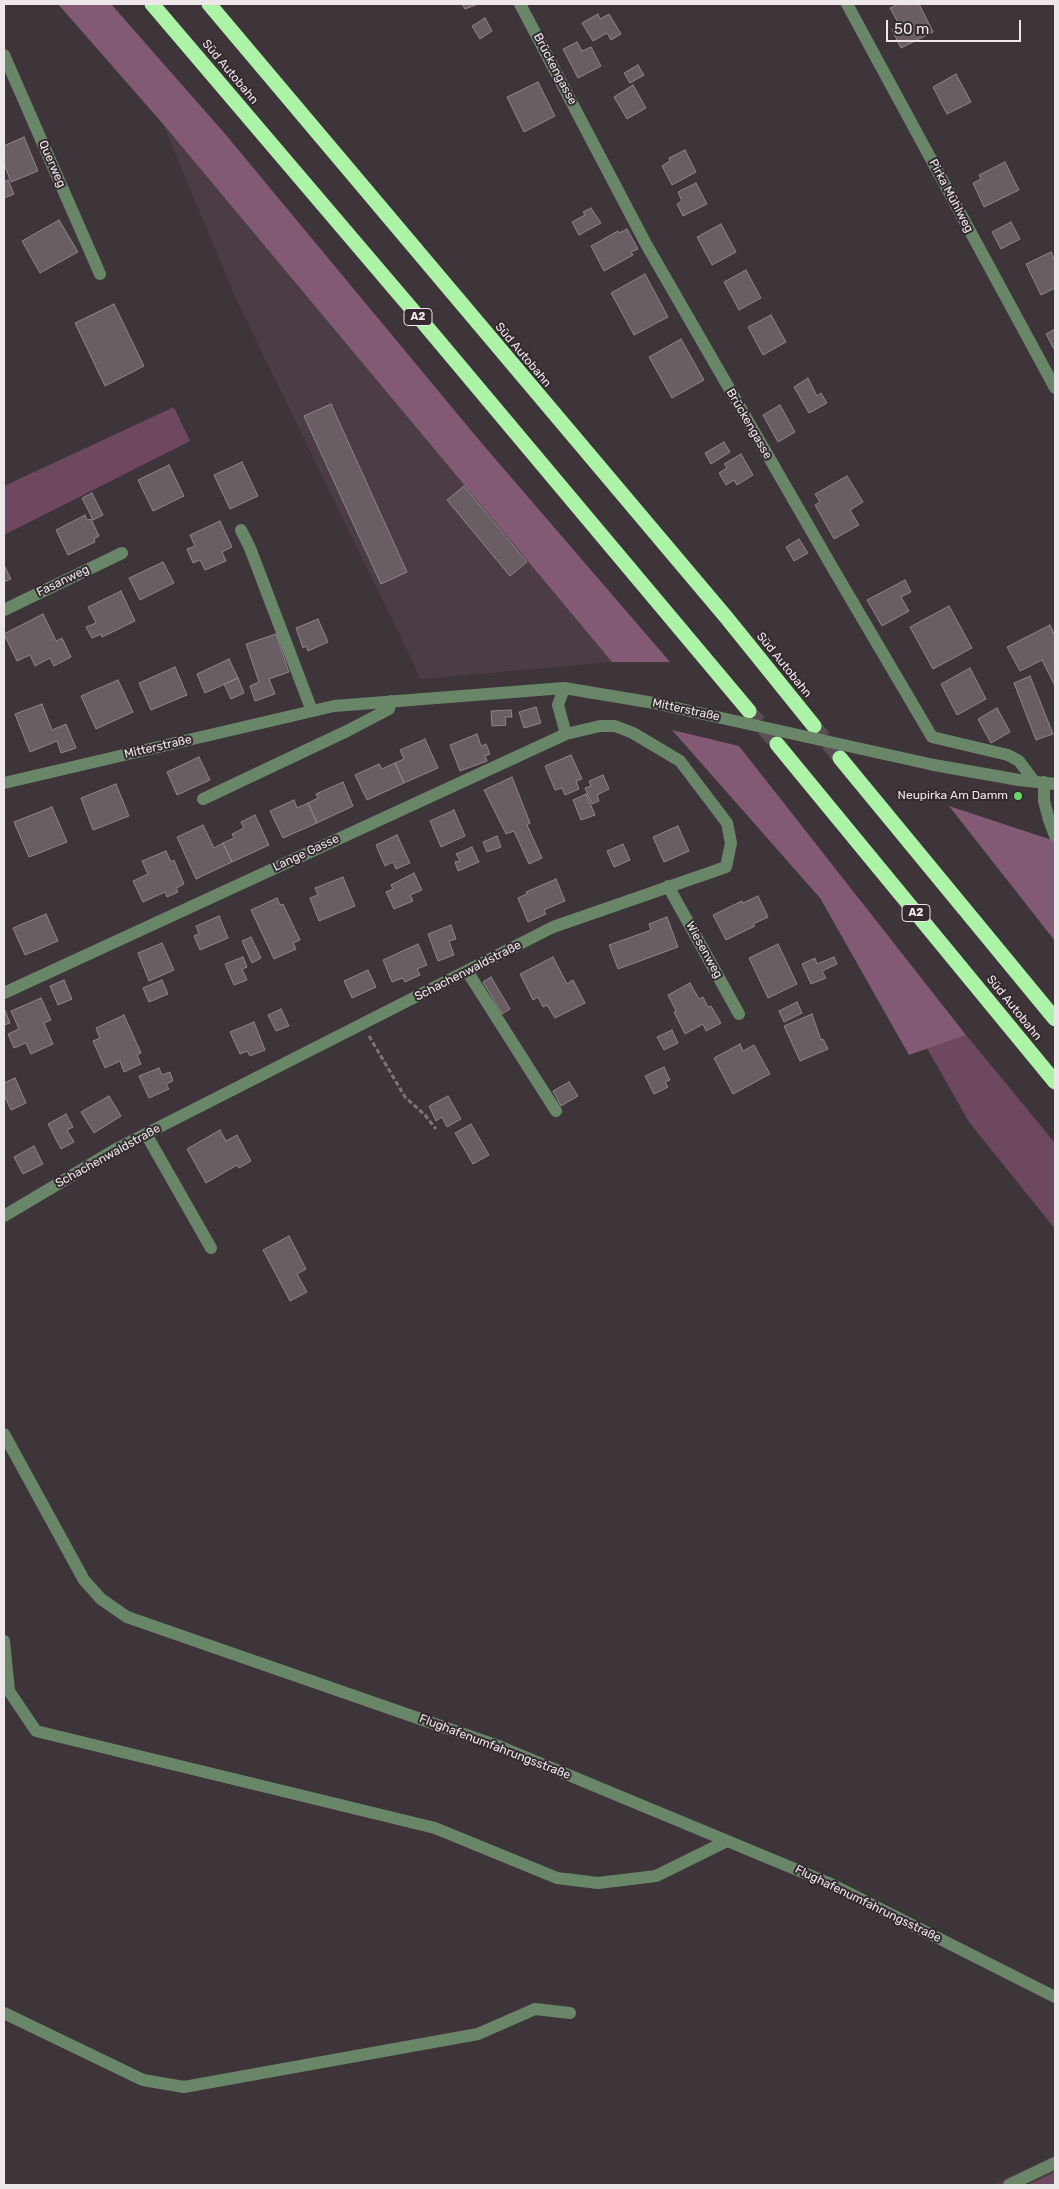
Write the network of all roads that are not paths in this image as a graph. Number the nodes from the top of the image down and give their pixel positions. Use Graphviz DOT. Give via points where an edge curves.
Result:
graph roads {
  1 [pos="152,4"];
  2 [pos="209,4"];
  3 [pos="520,4"];
  4 [pos="847,4"];
  5 [pos="4,55"];
  6 [pos="100,274"];
  7 [pos="1055,388"];
  8 [pos="241,530"];
  9 [pos="122,552"];
  10 [pos="4,610"];
  11 [pos="564,688"];
  12 [pos="392,701"];
  13 [pos="312,711"];
  14 [pos="749,711"];
  15 [pos="814,726"];
  16 [pos="566,734"];
  17 [pos="777,744"];
  18 [pos="840,758"];
  19 [pos="4,783"];
  20 [pos="1044,783"];
  21 [pos="203,800"];
  22 [pos="1055,836"];
  23 [pos="668,886"];
  24 [pos="467,971"];
  25 [pos="4,993"];
  26 [pos="739,1014"];
  27 [pos="1055,1019"];
  28 [pos="1055,1082"];
  29 [pos="556,1111"];
  30 [pos="146,1134"];
  31 [pos="4,1216"];
  32 [pos="211,1248"];
  33 [pos="4,1434"];
  34 [pos="5,1650"];
  35 [pos="727,1841"];
  36 [pos="1055,1997"];
  37 [pos="570,2012"];
  38 [pos="4,2013"];
  39 [pos="1055,2163"];
  40 [pos="1009,2185"];
  1 -- 14 [label="highway, Süd Autobahn / A2"];
  2 -- 15 [label="highway, Süd Autobahn"];
  3 -- 20 [label="street, Brückengasse" via="646,244 932,737 1008,755"];
  4 -- 7 [label="street, Pirka Mühlweg"];
  5 -- 6 [label="street, Querweg"];
  8 -- 13 [label="street"];
  9 -- 10 [label="street, Fasanweg"];
  11 -- 12 [label="street, Mitterstraße"];
  11 -- 16 [label="street" via="558,705"];
  11 -- 20 [label="street, Mitterstraße, bridge" via="654,703 934,765"];
  12 -- 13 [label="street, Mitterstraße"];
  12 -- 21 [label="street" via="389,709"];
  13 -- 19 [label="street, Mitterstraße"];
  16 -- 23 [label="street, Schachenwaldstraße" via="600,726 615,726 633,733 680,761 728,823 731,844 726,867"];
  16 -- 25 [label="street, Lange Gasse"];
  17 -- 28 [label="highway, Süd Autobahn / A2"];
  18 -- 27 [label="highway, Süd Autobahn"];
  20 -- 22 [label="street" via="1044,801"];
  23 -- 24 [label="street, Schachenwaldstraße" via="553,927"];
  23 -- 26 [label="street, Wiesenweg"];
  24 -- 29 [label="street"];
  24 -- 30 [label="street, Schachenwaldstraße"];
  30 -- 31 [label="street, Schachenwaldstraße"];
  30 -- 32 [label="street"];
  33 -- 35 [label="street, Flughafenumfahrungsstraße" via="84,1580 100,1599 128,1617 501,1747"];
  34 -- 35 [label="street" via="10,1691 36,1731 435,1828 557,1878 598,1883 656,1876"];
  35 -- 36 [label="street, Flughafenumfahrungsstraße" via="831,1884"];
  37 -- 38 [label="street" via="535,2009 478,2034 184,2087 143,2080"];
  39 -- 40 [label="street"];
}
